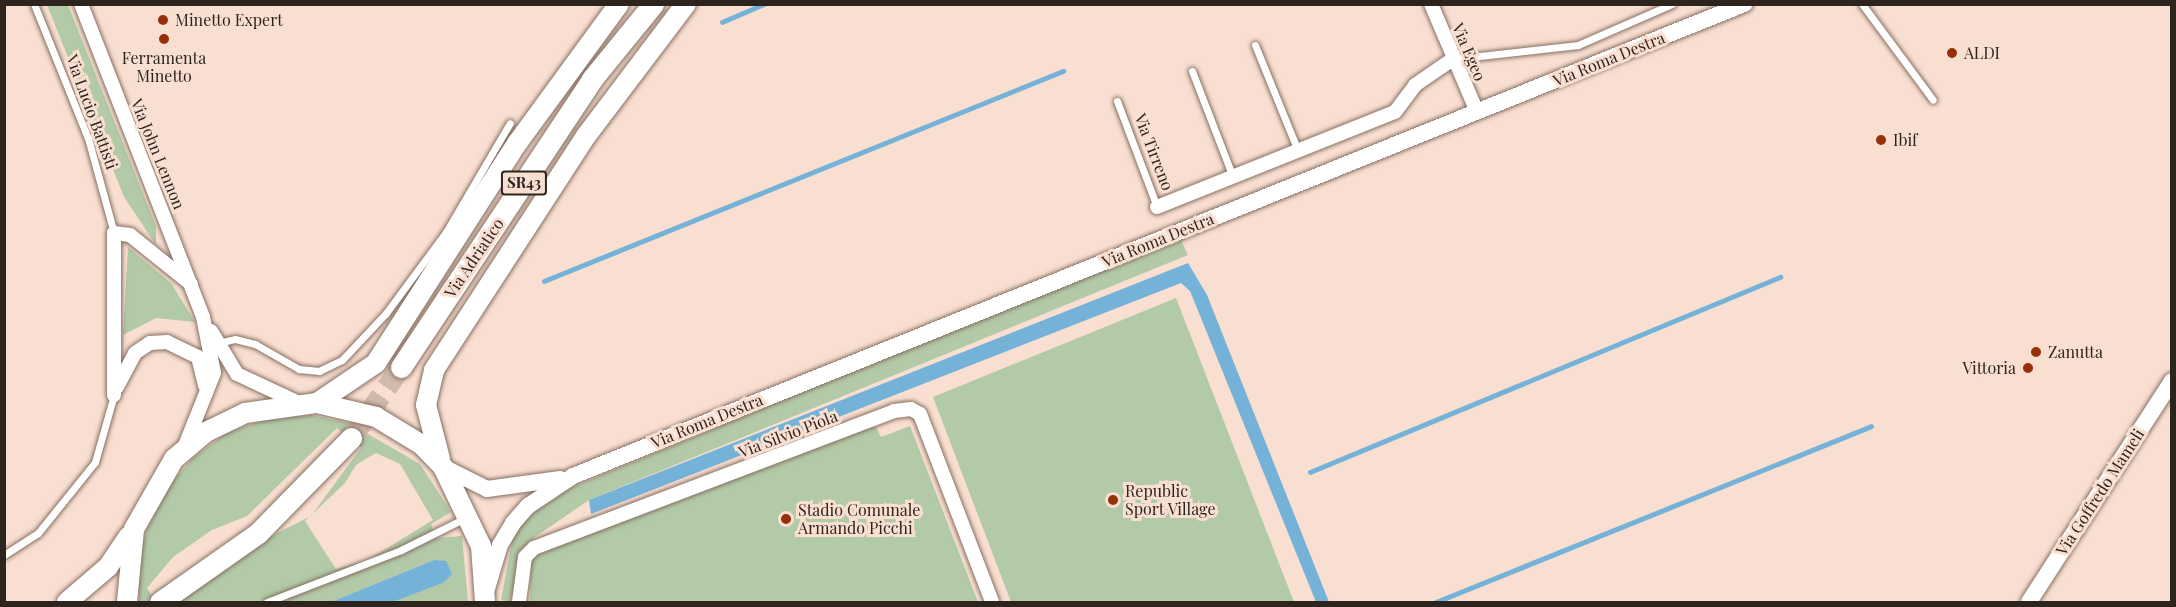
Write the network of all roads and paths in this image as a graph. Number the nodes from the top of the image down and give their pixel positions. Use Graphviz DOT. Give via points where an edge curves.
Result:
graph roads {
  1 [pos="34,4"];
  2 [pos="81,4"];
  3 [pos="619,4"];
  4 [pos="653,4"];
  5 [pos="686,4"];
  6 [pos="1431,4"];
  7 [pos="1672,4"];
  8 [pos="1744,4"];
  9 [pos="1862,4"];
  10 [pos="1255,45"];
  11 [pos="1453,58"];
  12 [pos="1192,71"];
  13 [pos="1934,100"];
  14 [pos="1116,101"];
  15 [pos="1477,112"];
  16 [pos="510,123"];
  17 [pos="1298,151"];
  18 [pos="1233,177"];
  19 [pos="1157,207"];
  20 [pos="114,233"];
  21 [pos="192,285"];
  22 [pos="203,317"];
  23 [pos="217,344"];
  24 [pos="401,367"];
  25 [pos="2172,381"];
  26 [pos="114,395"];
  27 [pos="309,404"];
  28 [pos="203,409"];
  29 [pos="351,438"];
  30 [pos="174,459"];
  31 [pos="443,467"];
  32 [pos="573,476"];
  33 [pos="470,516"];
  34 [pos="134,529"];
  35 [pos="4,555"];
  36 [pos="485,599"];
  37 [pos="67,603"];
  38 [pos="127,603"];
  39 [pos="160,603"];
  40 [pos="267,603"];
  41 [pos="519,603"];
  42 [pos="992,603"];
  43 [pos="2029,603"];
  1 -- 20 [label="lane, Via Lucio Battisti" via="88,138"];
  2 -- 21 [label="street, Via John Lennon"];
  3 -- 27 [label="main road" via="518,142 376,363"];
  4 -- 24 [label="main road, Via Adriatico / SR43" via="592,79"];
  5 -- 31 [label="main road" via="586,136 434,370 427,414"];
  6 -- 11 [label="street, Via Egeo"];
  7 -- 11 [label="lane" via="1578,45"];
  8 -- 15 [label="street, Via Roma Destra"];
  9 -- 13 [label="lane"];
  10 -- 17 [label="lane"];
  11 -- 15 [label="street, Via Egeo"];
  11 -- 17 [label="street, Via Tirreno" via="1415,85 1395,112"];
  12 -- 18 [label="lane"];
  14 -- 19 [label="lane, Via Tirreno"];
  15 -- 32 [label="street, Via Roma Destra"];
  16 -- 23 [label="lane" via="439,241 386,313 342,360 309,370 282,363 245,341"];
  17 -- 18 [label="street, Via Tirreno"];
  18 -- 19 [label="street, Via Tirreno"];
  20 -- 21 [label="street" via="130,235"];
  20 -- 26 [label="street, Via Lucio Battisti"];
  21 -- 22 [label="street, Via John Lennon"];
  22 -- 23 [label="street, Via John Lennon"];
  22 -- 28 [label="street, Via John Lennon" via="214,373"];
  23 -- 27 [label="street, Via John Lennon" via="237,374"];
  25 -- 43 [label="street, Via Goffredo Mameli"];
  26 -- 28 [label="street, Via Lucio Battisti" via="135,353 150,343 168,342 188,349 202,362"];
  26 -- 35 [label="lane, Via Lucio Battisti" via="95,462 38,534"];
  27 -- 30 [label="main road" via="245,413 206,432"];
  27 -- 31 [label="main road" via="376,417 422,446"];
  28 -- 30 [label="street, Via John Lennon"];
  29 -- 39 [label="main road" via="274,519"];
  30 -- 34 [label="main road" via="153,487"];
  31 -- 32 [label="street, Via Roma Destra" via="467,483 503,491"];
  31 -- 33 [label="main road"];
  32 -- 36 [label="street, Via Roma Destra" via="528,506 513,523 500,544"];
  33 -- 36 [label="main road" via="481,546"];
  33 -- 40 [label="lane" via="401,550"];
  34 -- 37 [label="main road" via="108,567"];
  34 -- 38 [label="main road"];
  41 -- 42 [label="street, Via Silvio Piola" via="525,557 534,548 894,411 911,409 920,414"];
}
